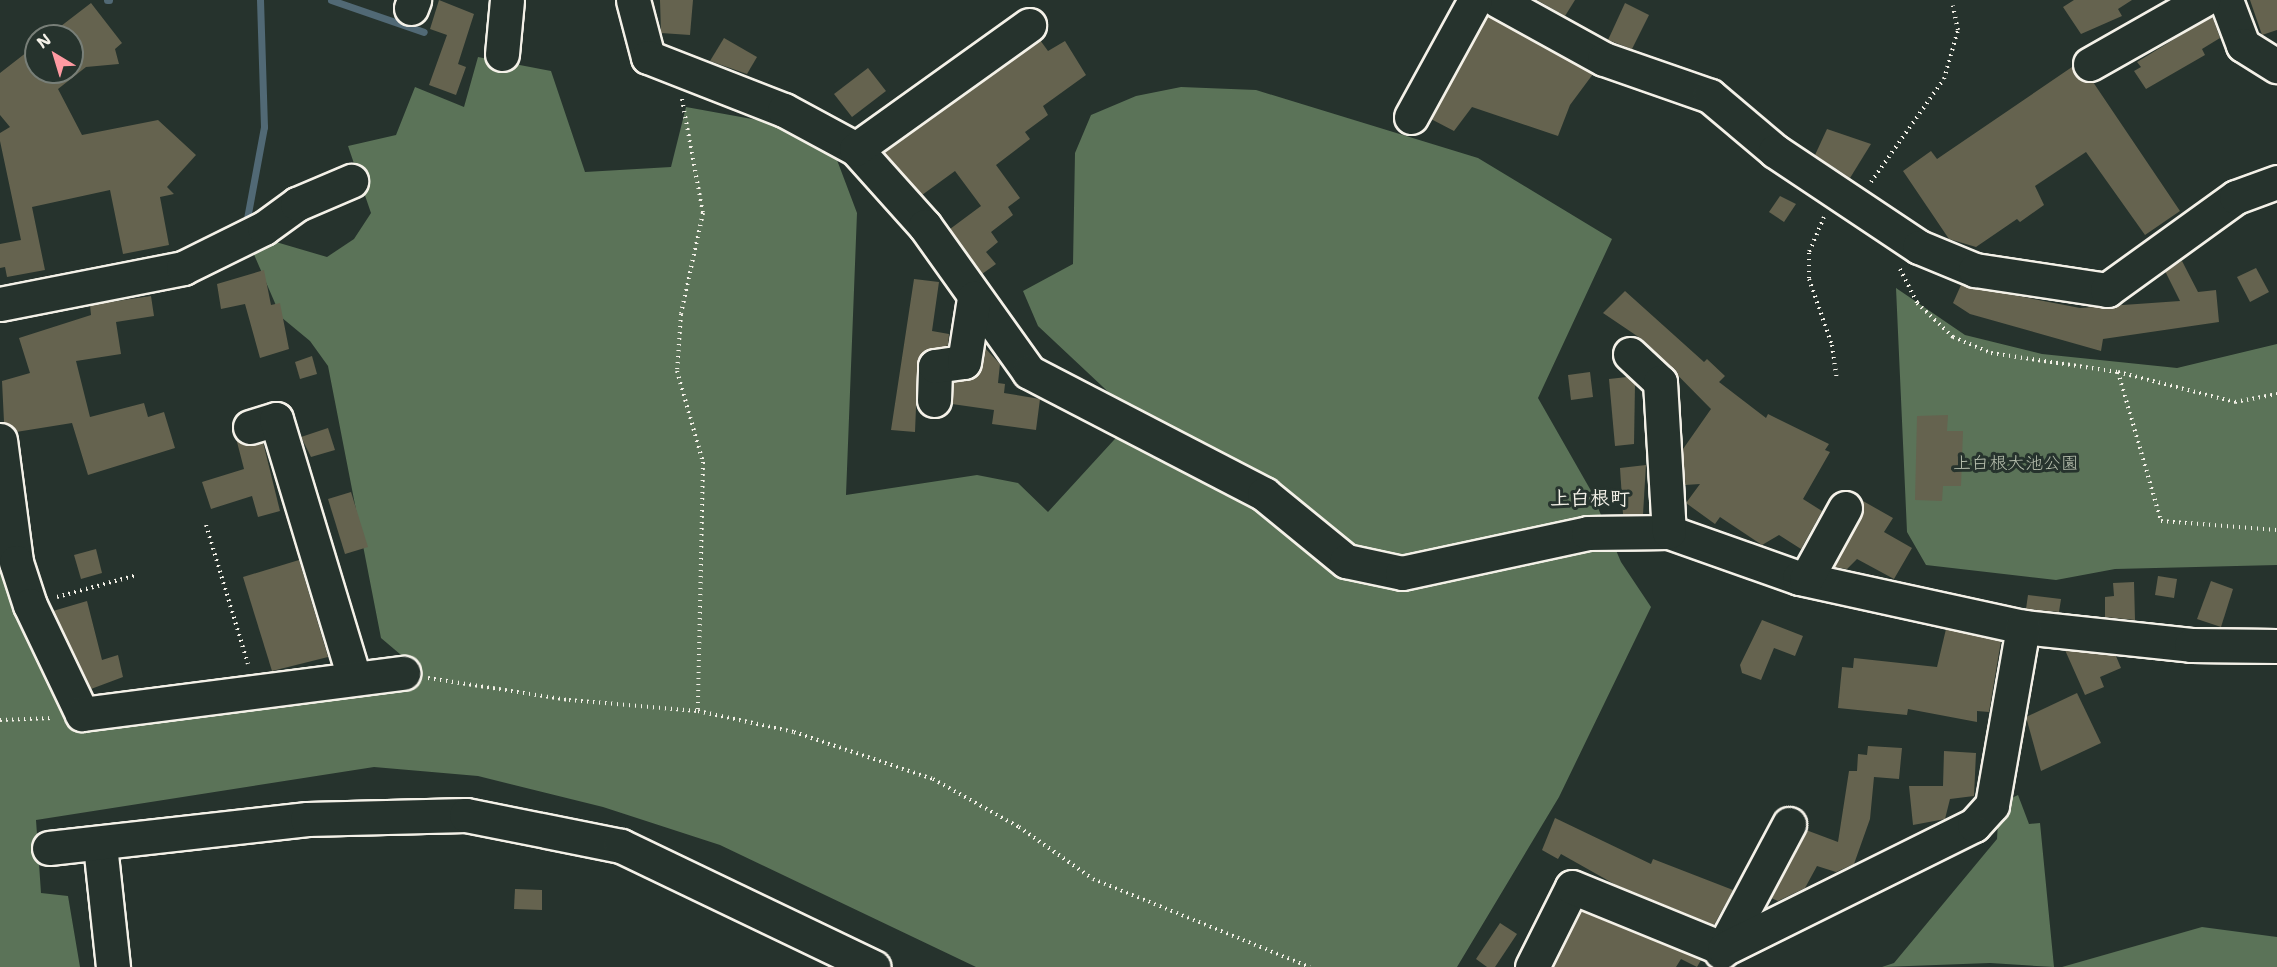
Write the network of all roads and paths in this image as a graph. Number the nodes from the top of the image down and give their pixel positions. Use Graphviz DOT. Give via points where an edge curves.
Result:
graph roads {
  1 [pos="507,0"];
  2 [pos="633,0"];
  3 [pos="1475,0"];
  4 [pos="1497,0"];
  5 [pos="2203,0"];
  6 [pos="2226,0"];
  7 [pos="1953,6"];
  8 [pos="1029,25"];
  9 [pos="502,54"];
  10 [pos="2090,64"];
  11 [pos="2277,66"];
  12 [pos="676,68"];
  13 [pos="1411,117"];
  14 [pos="856,149"];
  15 [pos="351,181"];
  16 [pos="2277,182"];
  17 [pos="1845,198"];
  18 [pos="1893,230"];
  19 [pos="974,298"];
  20 [pos="0,304"];
  21 [pos="1630,354"];
  22 [pos="2118,372"];
  23 [pos="1837,380"];
  24 [pos="2277,394"];
  25 [pos="934,400"];
  26 [pos="250,427"];
  27 [pos="0,440"];
  28 [pos="1845,508"];
  29 [pos="206,525"];
  30 [pos="2277,530"];
  31 [pos="1669,532"];
  32 [pos="137,575"];
  33 [pos="1806,579"];
  34 [pos="30,605"];
  35 [pos="2023,627"];
  36 [pos="2277,646"];
  37 [pos="403,673"];
  38 [pos="354,678"];
  39 [pos="257,694"];
  40 [pos="698,711"];
  41 [pos="82,714"];
  42 [pos="0,720"];
  43 [pos="1789,824"];
  44 [pos="100,845"];
  45 [pos="49,848"];
  46 [pos="1716,958"];
  47 [pos="113,967"];
  48 [pos="873,967"];
  49 [pos="1310,967"];
  50 [pos="1532,967"];
  1 -- 9 [label="street"];
  2 -- 12 [label="street" via="648,57"];
  3 -- 13 [label="street"];
  4 -- 17 [label="street" via="1604,59 1710,96 1775,151"];
  5 -- 10 [label="street"];
  6 -- 11 [label="street" via="2243,45"];
  7 -- 17 [label="path" via="1958,30 1944,79"];
  8 -- 14 [label="street"];
  12 -- 14 [label="street" via="784,110"];
  12 -- 40 [label="path" via="703,213 681,314 677,371 703,462"];
  14 -- 19 [label="street" via="925,226"];
  15 -- 20 [label="street" via="297,204 264,228 183,268"];
  16 -- 18 [label="street" via="2235,197 2107,290 1975,270"];
  17 -- 18 [label="street"];
  17 -- 23 [label="path" via="1809,253 1809,279 1832,345"];
  18 -- 22 [label="path" via="1901,272 1917,303 1953,337 1991,353"];
  19 -- 25 [label="street" via="964,362 936,366"];
  19 -- 31 [label="street" via="1029,372 1264,494 1346,561 1373,571 1402,573 1588,533"];
  21 -- 31 [label="street" via="1660,382"];
  22 -- 24 [label="path" via="2235,402"];
  22 -- 30 [label="path" via="2161,521"];
  26 -- 38 [label="street" via="276,419"];
  27 -- 34 [label="street" via="16,562"];
  28 -- 33 [label="street"];
  29 -- 39 [label="path"];
  31 -- 33 [label="street"];
  32 -- 34 [label="path"];
  33 -- 35 [label="street"];
  34 -- 41 [label="street"];
  35 -- 36 [label="street" via="2191,645"];
  35 -- 46 [label="street" via="1992,805 1980,818"];
  37 -- 38 [label="street"];
  37 -- 40 [label="path" via="569,700"];
  38 -- 39 [label="street"];
  39 -- 41 [label="street"];
  40 -- 49 [label="path" via="794,732 933,779 1019,827 1093,879"];
  41 -- 42 [label="path"];
  43 -- 46 [label="street"];
  44 -- 45 [label="street"];
  44 -- 47 [label="street"];
  44 -- 48 [label="street" via="307,819 466,815 621,846"];
  46 -- 50 [label="street" via="1572,887"];
}
